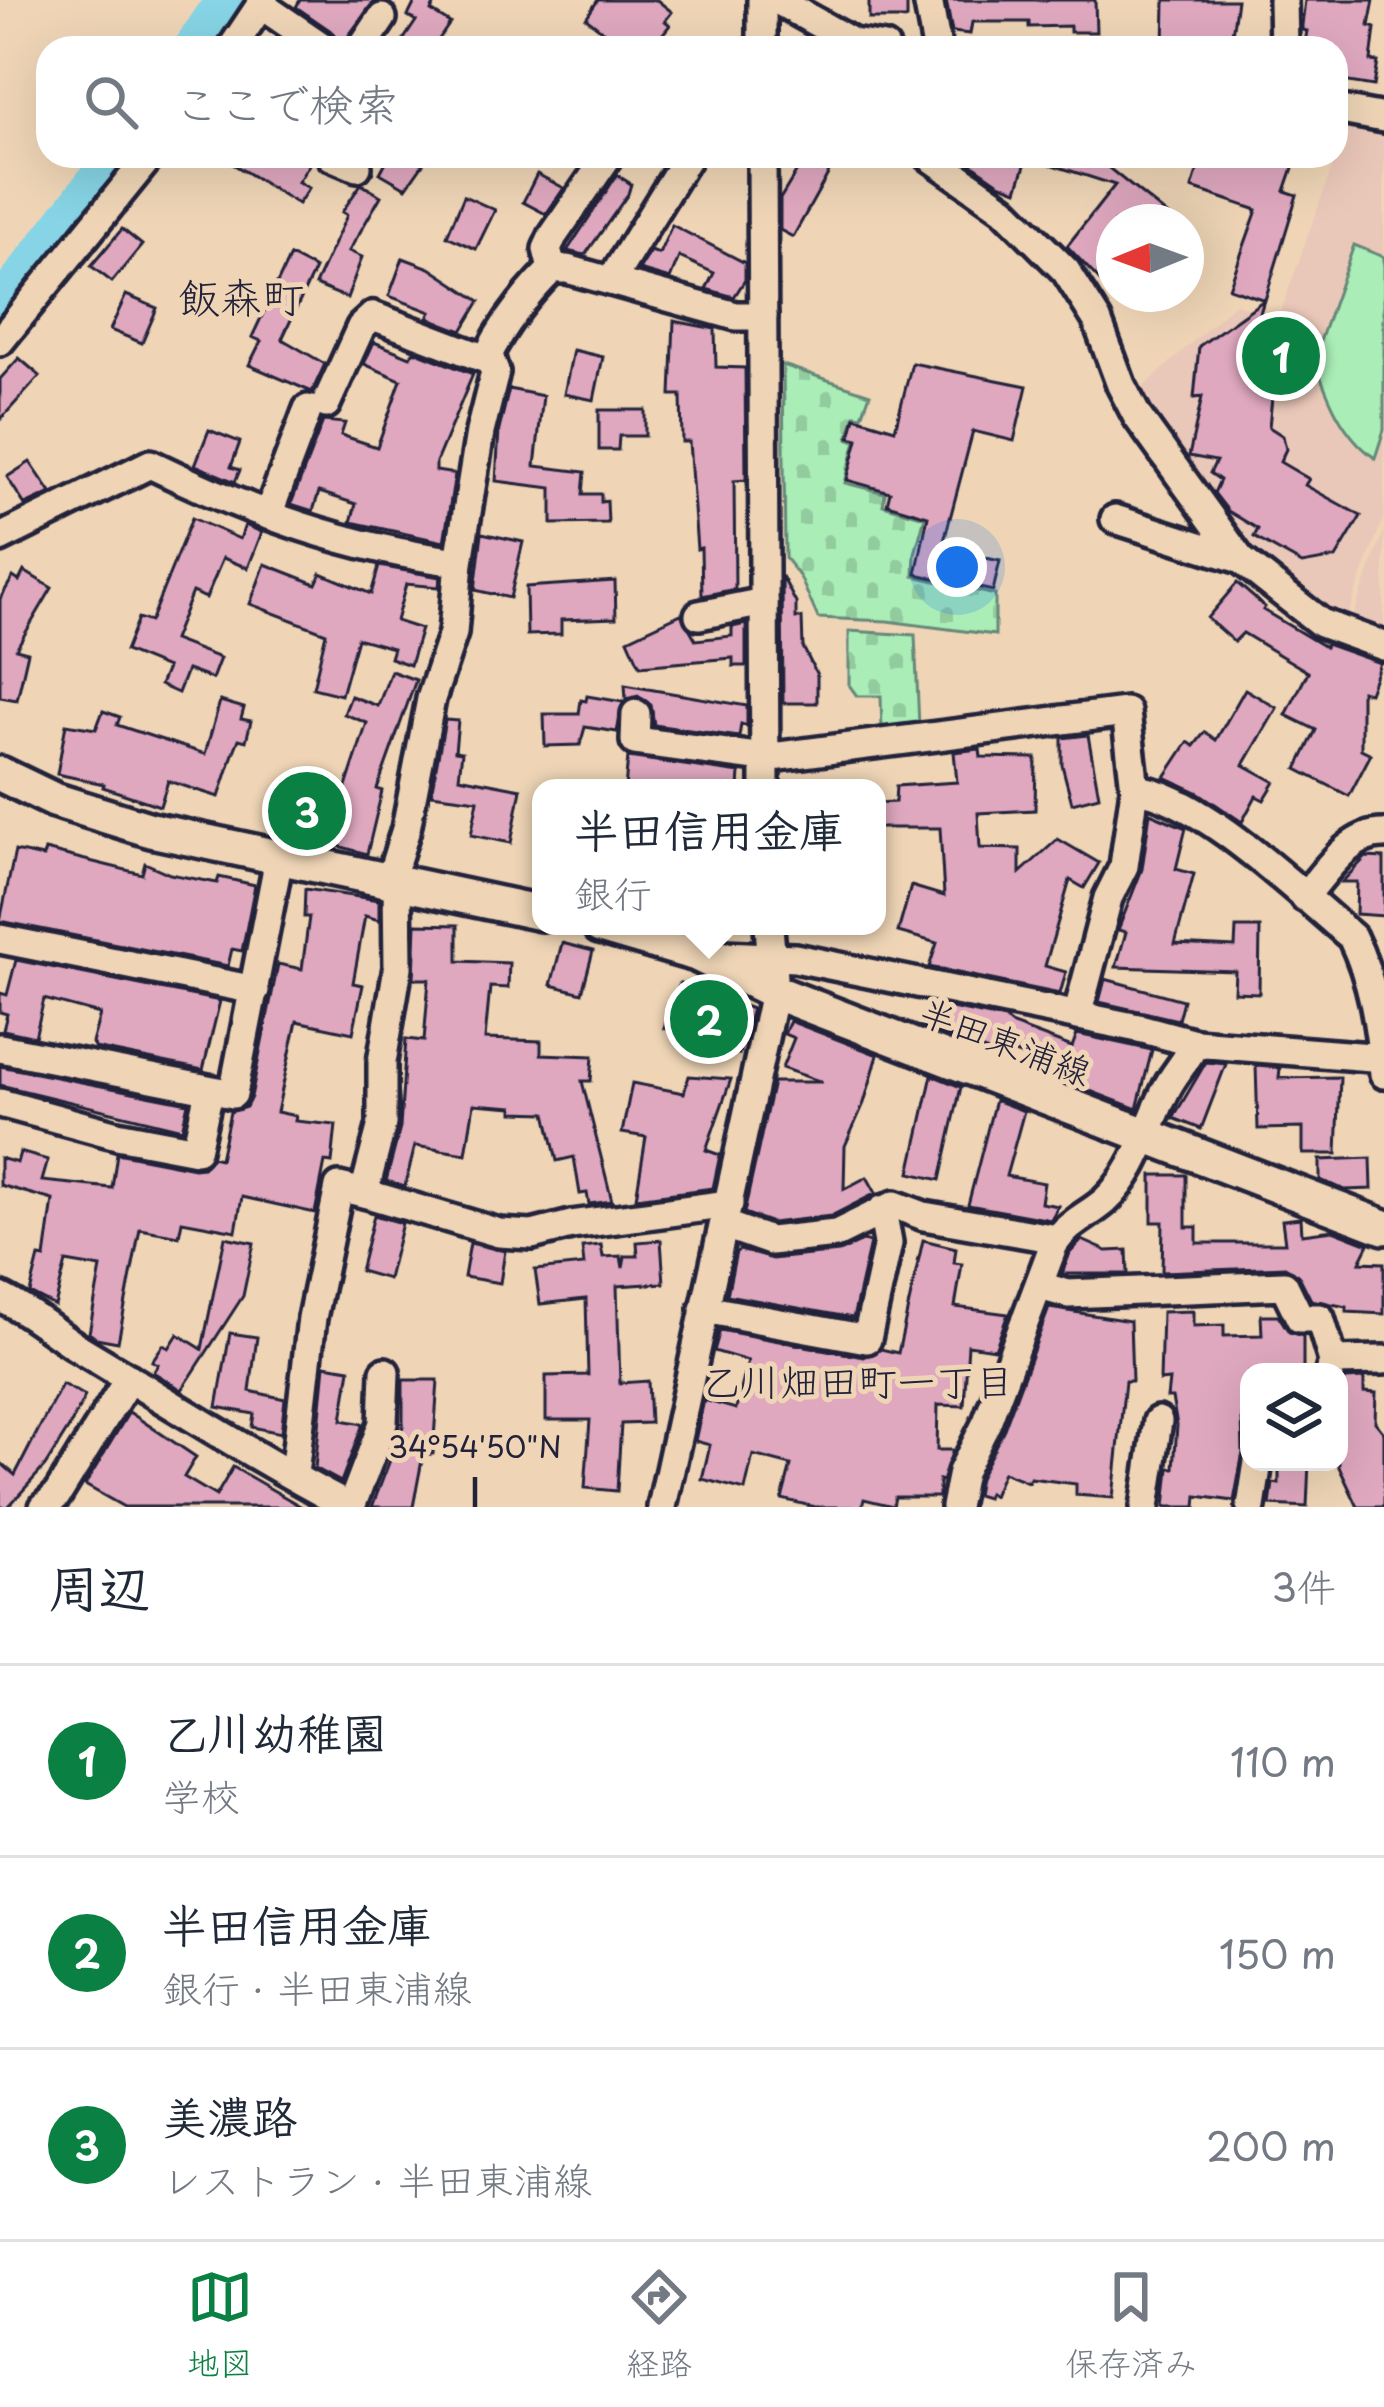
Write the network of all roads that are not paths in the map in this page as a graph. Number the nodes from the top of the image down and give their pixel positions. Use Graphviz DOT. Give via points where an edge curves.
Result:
graph roads {
  1 [pos="761,0"];
  2 [pos="777,0"];
  3 [pos="928,0"];
  4 [pos="1283,0"];
  5 [pos="262,2"];
  6 [pos="382,18"];
  7 [pos="240,36"];
  8 [pos="308,36"];
  9 [pos="370,36"];
  10 [pos="762,36"];
  11 [pos="841,36"];
  12 [pos="935,36"];
  13 [pos="1284,36"];
  14 [pos="1348,111"];
  15 [pos="1384,118"];
  16 [pos="140,168"];
  17 [pos="600,168"];
  18 [pos="681,168"];
  19 [pos="762,168"];
  20 [pos="946,168"];
  21 [pos="553,269"];
  22 [pos="611,280"];
  23 [pos="763,316"];
  24 [pos="0,341"];
  25 [pos="491,361"];
  26 [pos="268,515"];
  27 [pos="1114,519"];
  28 [pos="0,538"];
  29 [pos="1240,559"];
  30 [pos="460,562"];
  31 [pos="764,602"];
  32 [pos="699,615"];
  33 [pos="1384,646"];
  34 [pos="636,714"];
  35 [pos="764,758"];
  36 [pos="0,773"];
  37 [pos="765,779"];
  38 [pos="1135,789"];
  39 [pos="1384,834"];
  40 [pos="279,858"];
  41 [pos="393,881"];
  42 [pos="1304,897"];
  43 [pos="532,912"];
  44 [pos="631,935"];
  45 [pos="769,935"];
  46 [pos="0,939"];
  47 [pos="696,954"];
  48 [pos="770,956"];
  49 [pos="255,990"];
  50 [pos="773,992"];
  51 [pos="1077,1016"];
  52 [pos="1195,1043"];
  53 [pos="0,1048"];
  54 [pos="1383,1058"];
  55 [pos="1384,1074"];
  56 [pos="209,1090"];
  57 [pos="0,1103"];
  58 [pos="1147,1138"];
  59 [pos="364,1193"];
  60 [pos="882,1210"];
  61 [pos="727,1215"];
  62 [pos="1384,1227"];
  63 [pos="1057,1239"];
  64 [pos="1040,1286"];
  65 [pos="0,1297"];
  66 [pos="704,1309"];
  67 [pos="1384,1360"];
  68 [pos="1331,1363"];
  69 [pos="1348,1365"];
  70 [pos="385,1372"];
  71 [pos="129,1378"];
  72 [pos="1158,1421"];
  73 [pos="1257,1471"];
  74 [pos="294,1474"];
  75 [pos="59,1503"];
  76 [pos="335,1504"];
  77 [pos="662,1507"];
  78 [pos="956,1507"];
  79 [pos="1144,1507"];
  80 [pos="1251,1507"];
  1 -- 10 [label="street"];
  2 -- 11 [label="street"];
  3 -- 12 [label="street"];
  4 -- 13 [label="street"];
  5 -- 7 [label="street"];
  5 -- 8 [label="street"];
  6 -- 9 [label="street"];
  14 -- 15 [label="street"];
  16 -- 24 [label="street"];
  17 -- 21 [label="street" via="553,236"];
  18 -- 22 [label="street"];
  19 -- 23 [label="street"];
  20 -- 29 [label="street" via="1004,209 1066,271 1097,320 1137,416"];
  21 -- 22 [label="street"];
  21 -- 25 [label="street" via="511,316"];
  22 -- 23 [label="street" via="736,316"];
  23 -- 31 [label="street"];
  25 -- 26 [label="street" via="373,316 317,406"];
  25 -- 30 [label="street"];
  26 -- 28 [label="street" via="150,464"];
  26 -- 30 [label="street" via="406,556"];
  27 -- 29 [label="street"];
  29 -- 33 [label="street" via="1321,623"];
  30 -- 41 [label="street" via="453,633"];
  31 -- 32 [label="street"];
  31 -- 35 [label="street"];
  34 -- 35 [label="street" via="635,741"];
  35 -- 37 [label="street"];
  35 -- 38 [label="street" via="1126,712"];
  36 -- 40 [label="main road" via="102,817"];
  38 -- 42 [label="street" via="1211,822"];
  38 -- 51 [label="street" via="1124,866"];
  39 -- 42 [label="street" via="1353,844"];
  40 -- 41 [label="main road"];
  40 -- 49 [label="street"];
  41 -- 43 [label="main road"];
  41 -- 59 [label="street" via="398,967 382,1062 382,1124"];
  42 -- 54 [label="street" via="1352,937 1376,1005"];
  44 -- 47 [label="main road, 半田東浦線"];
  45 -- 48 [label="street"];
  46 -- 49 [label="street"];
  47 -- 48 [label="street"];
  47 -- 50 [label="main road, 半田東浦線"];
  48 -- 50 [label="street"];
  48 -- 51 [label="street"];
  49 -- 56 [label="street" via="233,1094"];
  50 -- 58 [label="main road, 半田東浦線"];
  50 -- 61 [label="street"];
  51 -- 52 [label="street"];
  52 -- 54 [label="street"];
  52 -- 58 [label="street"];
  53 -- 56 [label="street"];
  54 -- 55 [label="street"];
  56 -- 57 [label="street" via="196,1150"];
  58 -- 62 [label="main road, 半田東浦線"];
  58 -- 63 [label="street" via="1105,1200"];
  59 -- 61 [label="street" via="499,1233"];
  59 -- 74 [label="street" via="339,1187 312,1318"];
  60 -- 61 [label="street" via="836,1234 770,1241"];
  60 -- 63 [label="street" via="896,1205"];
  60 -- 66 [label="street" via="888,1243 867,1340"];
  61 -- 66 [label="street"];
  63 -- 64 [label="street"];
  64 -- 68 [label="street" via="1069,1294 1284,1285 1300,1318 1320,1318"];
  64 -- 78 [label="street" via="962,1472"];
  65 -- 71 [label="street"];
  66 -- 77 [label="street"];
  67 -- 69 [label="street"];
  70 -- 76 [label="street" via="383,1423"];
  71 -- 74 [label="street"];
  71 -- 75 [label="street"];
  72 -- 79 [label="street"];
  73 -- 80 [label="street"];
  74 -- 76 [label="street"];
}
